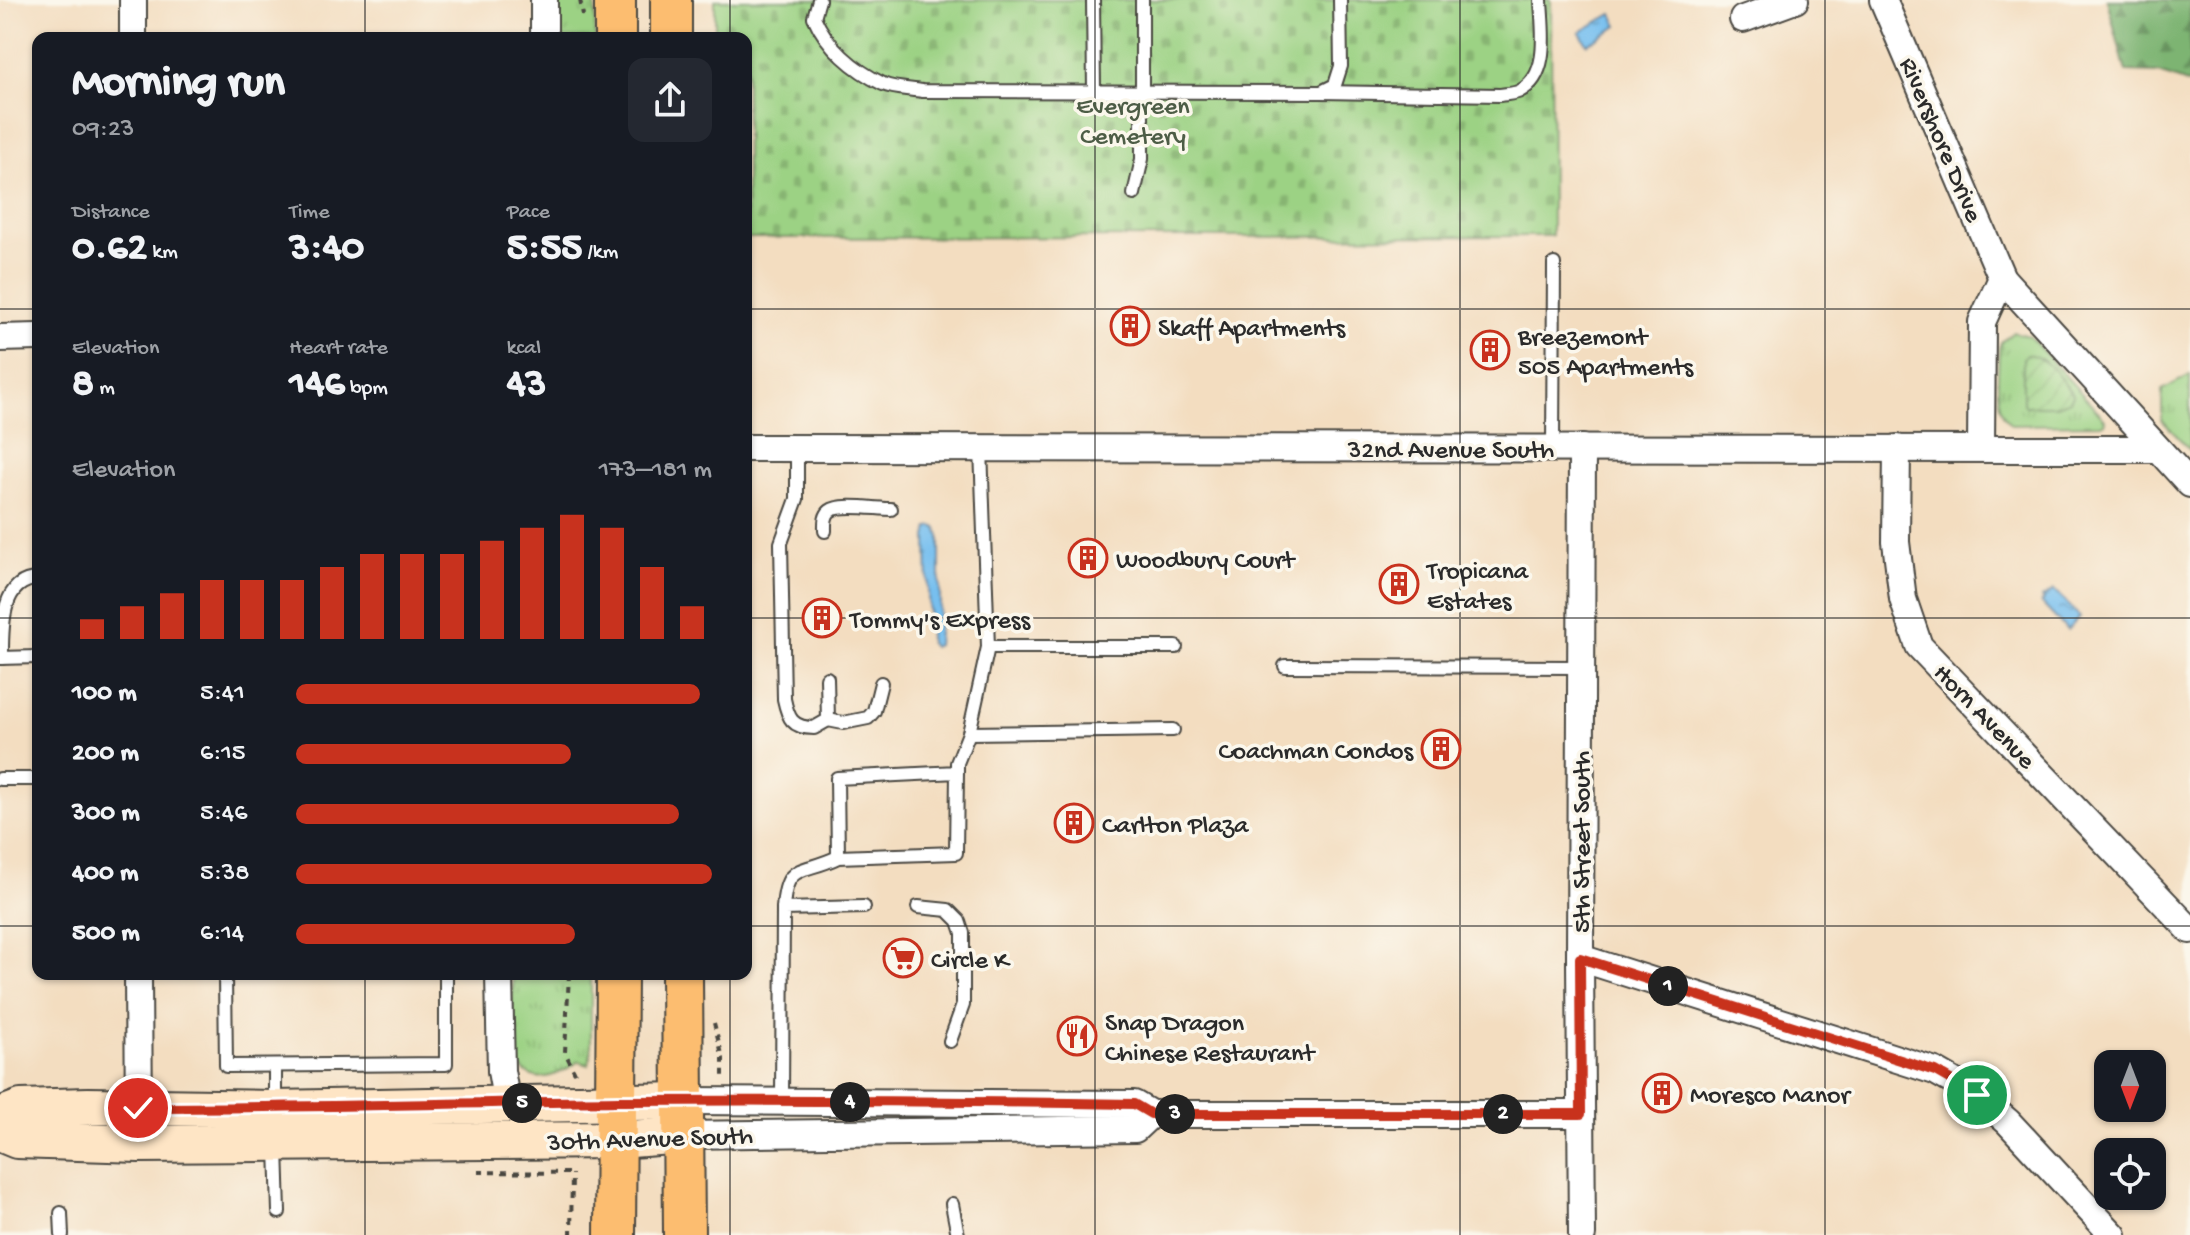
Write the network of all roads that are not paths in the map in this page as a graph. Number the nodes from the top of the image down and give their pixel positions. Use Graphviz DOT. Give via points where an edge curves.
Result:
graph roads {
  1 [pos="133,0"];
  2 [pos="544,0"];
  3 [pos="615,0"];
  4 [pos="671,0"];
  5 [pos="819,0"];
  6 [pos="1093,0"];
  7 [pos="1142,0"];
  8 [pos="1340,0"];
  9 [pos="1541,0"];
  10 [pos="1795,0"];
  11 [pos="1883,0"];
  12 [pos="1743,19"];
  13 [pos="133,32"];
  14 [pos="544,32"];
  15 [pos="615,32"];
  16 [pos="671,32"];
  17 [pos="1094,91"];
  18 [pos="1143,91"];
  19 [pos="1321,92"];
  20 [pos="1134,194"];
  21 [pos="1554,264"];
  22 [pos="2002,278"];
  23 [pos="32,337"];
  24 [pos="0,338"];
  25 [pos="752,448"];
  26 [pos="797,448"];
  27 [pos="981,448"];
  28 [pos="1553,448"];
  29 [pos="1582,448"];
  30 [pos="1897,448"];
  31 [pos="1981,448"];
  32 [pos="2156,449"];
  33 [pos="2190,484"];
  34 [pos="891,509"];
  35 [pos="825,531"];
  36 [pos="32,579"];
  37 [pos="988,647"];
  38 [pos="1176,647"];
  39 [pos="32,657"];
  40 [pos="1,658"];
  41 [pos="1285,666"];
  42 [pos="1581,667"];
  43 [pos="827,678"];
  44 [pos="881,683"];
  45 [pos="828,720"];
  46 [pos="1173,730"];
  47 [pos="969,733"];
  48 [pos="957,772"];
  49 [pos="0,779"];
  50 [pos="32,779"];
  51 [pos="838,857"];
  52 [pos="864,907"];
  53 [pos="918,907"];
  54 [pos="783,909"];
  55 [pos="2190,930"];
  56 [pos="1580,958"];
  57 [pos="138,980"];
  58 [pos="225,980"];
  59 [pos="446,980"];
  60 [pos="499,980"];
  61 [pos="617,980"];
  62 [pos="682,980"];
  63 [pos="950,1041"];
  64 [pos="275,1066"];
  65 [pos="951,1101"];
  66 [pos="782,1102"];
  67 [pos="507,1104"];
  68 [pos="138,1108"];
  69 [pos="1151,1114"];
  70 [pos="1581,1114"];
  71 [pos="0,1116"];
  72 [pos="684,1118"];
  73 [pos="617,1121"];
  74 [pos="276,1125"];
  75 [pos="951,1131"];
  76 [pos="0,1133"];
  77 [pos="139,1144"];
  78 [pos="952,1204"];
  79 [pos="279,1212"];
  80 [pos="61,1213"];
  81 [pos="62,1235"];
  82 [pos="615,1235"];
  83 [pos="684,1235"];
  84 [pos="958,1235"];
  85 [pos="1582,1235"];
  86 [pos="2113,1235"];
  1 -- 13 [label="street"];
  2 -- 14 [label="street"];
  3 -- 15 [label="main road"];
  4 -- 16 [label="main road"];
  5 -- 17 [label="lane" via="814,17 821,32 847,61 885,85 922,91"];
  6 -- 17 [label="lane"];
  7 -- 18 [label="lane"];
  8 -- 19 [label="lane" via="1341,66 1335,85"];
  9 -- 19 [label="lane" via="1543,58 1520,91"];
  10 -- 12 [label="street"];
  11 -- 22 [label="street, Rivershore Drive"];
  17 -- 18 [label="lane"];
  18 -- 19 [label="lane"];
  18 -- 20 [label="lane" via="1142,159"];
  21 -- 28 [label="lane"];
  22 -- 31 [label="street" via="1982,322"];
  22 -- 32 [label="street, Rivershore Drive"];
  23 -- 24 [label="street"];
  25 -- 26 [label="street, 32nd Avenue South"];
  26 -- 27 [label="street, 32nd Avenue South"];
  26 -- 45 [label="lane" via="797,499 781,543 784,699 795,724 814,728"];
  27 -- 28 [label="street, 32nd Avenue South"];
  27 -- 37 [label="lane"];
  28 -- 29 [label="street, 32nd Avenue South"];
  29 -- 30 [label="street, 32nd Avenue South"];
  29 -- 42 [label="street, 5th Street South"];
  30 -- 31 [label="street, 32nd Avenue South"];
  30 -- 55 [label="street, Horn Avenue" via="1896,542 1903,599 1919,646"];
  31 -- 32 [label="street, 32nd Avenue South"];
  32 -- 33 [label="street, Rivershore Drive"];
  34 -- 35 [label="lane" via="841,507 826,518"];
  36 -- 40 [label="lane" via="12,591 2,617"];
  37 -- 38 [label="lane"];
  37 -- 47 [label="lane"];
  39 -- 40 [label="lane"];
  41 -- 42 [label="lane"];
  42 -- 56 [label="street, 5th Street South"];
  43 -- 45 [label="lane"];
  44 -- 45 [label="lane" via="868,718"];
  46 -- 47 [label="lane"];
  47 -- 48 [label="lane"];
  48 -- 51 [label="lane" via="956,853"];
  48 -- 51 [label="lane" via="837,778"];
  49 -- 50 [label="lane"];
  51 -- 54 [label="lane" via="790,877"];
  52 -- 54 [label="lane"];
  53 -- 63 [label="lane" via="948,910 963,933 963,1005"];
  54 -- 66 [label="lane"];
  56 -- 70 [label="street, 5th Street South"];
  56 -- 86 [label="street" via="1935,1071 1977,1095 2008,1122"];
  57 -- 68 [label="street"];
  58 -- 64 [label="lane" via="226,1066"];
  59 -- 64 [label="lane" via="446,1064"];
  60 -- 67 [label="street"];
  61 -- 73 [label="main road"];
  62 -- 72 [label="main road"];
  64 -- 74 [label="lane"];
  65 -- 66 [label="street, 30th Avenue South"];
  65 -- 69 [label="street, 30th Avenue South" via="1134,1104"];
  65 -- 75 [label="street"];
  66 -- 72 [label="street, 30th Avenue South"];
  67 -- 73 [label="street, 30th Avenue South"];
  67 -- 74 [label="street, 30th Avenue South"];
  68 -- 71 [label="street, 30th Avenue South" via="21,1108"];
  68 -- 74 [label="street, 30th Avenue South"];
  68 -- 77 [label="street"];
  69 -- 70 [label="street, 30th Avenue South"];
  69 -- 75 [label="street, 30th Avenue South" via="1135,1129"];
  70 -- 85 [label="street, 5th Street South"];
  72 -- 73 [label="street, 30th Avenue South"];
  72 -- 75 [label="street, 30th Avenue South"];
  72 -- 83 [label="main road"];
  73 -- 74 [label="street, 30th Avenue South"];
  73 -- 82 [label="main road"];
  74 -- 77 [label="street, 30th Avenue South"];
  74 -- 79 [label="lane"];
  76 -- 77 [label="street, 30th Avenue South" via="17,1140"];
  78 -- 84 [label="lane"];
  80 -- 81 [label="lane"];
}
